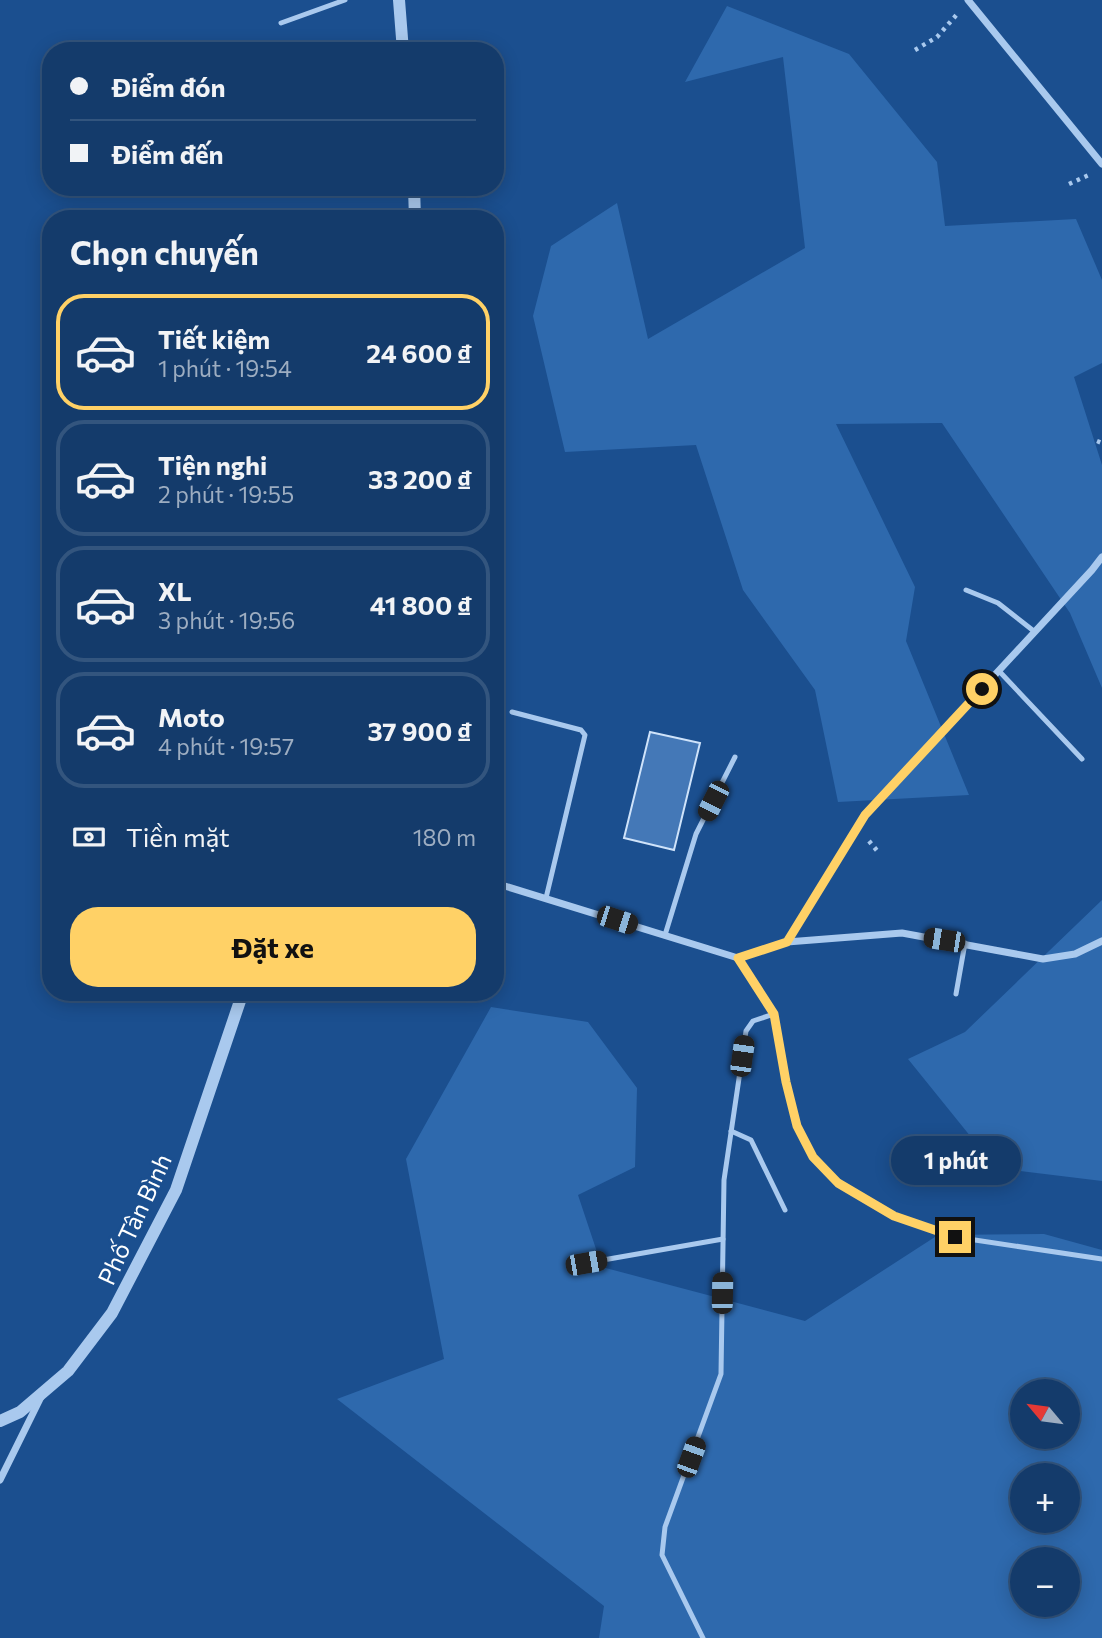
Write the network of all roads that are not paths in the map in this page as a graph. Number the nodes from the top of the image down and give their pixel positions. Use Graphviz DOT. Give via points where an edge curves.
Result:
graph roads {
  1 [pos="345,0"];
  2 [pos="399,0"];
  3 [pos="969,0"];
  4 [pos="281,23"];
  5 [pos="402,42"];
  6 [pos="1102,164"];
  7 [pos="1102,557"];
  8 [pos="966,590"];
  9 [pos="1035,632"];
  10 [pos="999,671"];
  11 [pos="512,712"];
  12 [pos="735,757"];
  13 [pos="1082,759"];
  14 [pos="504,886"];
  15 [pos="546,898"];
  16 [pos="665,935"];
  17 [pos="1102,941"];
  18 [pos="787,942"];
  19 [pos="965,943"];
  20 [pos="738,958"];
  21 [pos="956,994"];
  22 [pos="240,1001"];
  23 [pos="774,1014"];
  24 [pos="731,1131"];
  25 [pos="785,1210"];
  26 [pos="723,1238"];
  27 [pos="1102,1259"];
  28 [pos="586,1263"];
  29 [pos="45,1391"];
  30 [pos="0,1421"];
  31 [pos="0,1480"];
  32 [pos="703,1638"];
  1 -- 4 [label="lane"];
  2 -- 5 [label="street"];
  3 -- 6 [label="street"];
  7 -- 9 [label="street"];
  8 -- 9 [label="lane" via="998,603"];
  9 -- 10 [label="street"];
  10 -- 13 [label="lane"];
  10 -- 18 [label="street" via="865,815"];
  11 -- 15 [label="lane" via="585,734"];
  12 -- 16 [label="lane" via="695,834"];
  14 -- 15 [label="street"];
  15 -- 16 [label="street"];
  16 -- 20 [label="street"];
  17 -- 19 [label="street" via="1075,954 1043,959"];
  18 -- 19 [label="street" via="902,933"];
  18 -- 20 [label="street"];
  19 -- 21 [label="lane"];
  20 -- 23 [label="lane"];
  22 -- 29 [label="street, Phố Tân Bình" via="176,1190 112,1313 68,1371"];
  23 -- 24 [label="lane" via="753,1021 746,1031"];
  23 -- 27 [label="lane" via="797,1126 813,1157 838,1183 894,1216 955,1237"];
  24 -- 25 [label="lane" via="751,1140"];
  24 -- 26 [label="lane"];
  26 -- 28 [label="lane"];
  26 -- 32 [label="lane" via="721,1374 665,1527 662,1555"];
  29 -- 30 [label="street, Phố Tân Bình" via="20,1412"];
  29 -- 31 [label="street"];
}
